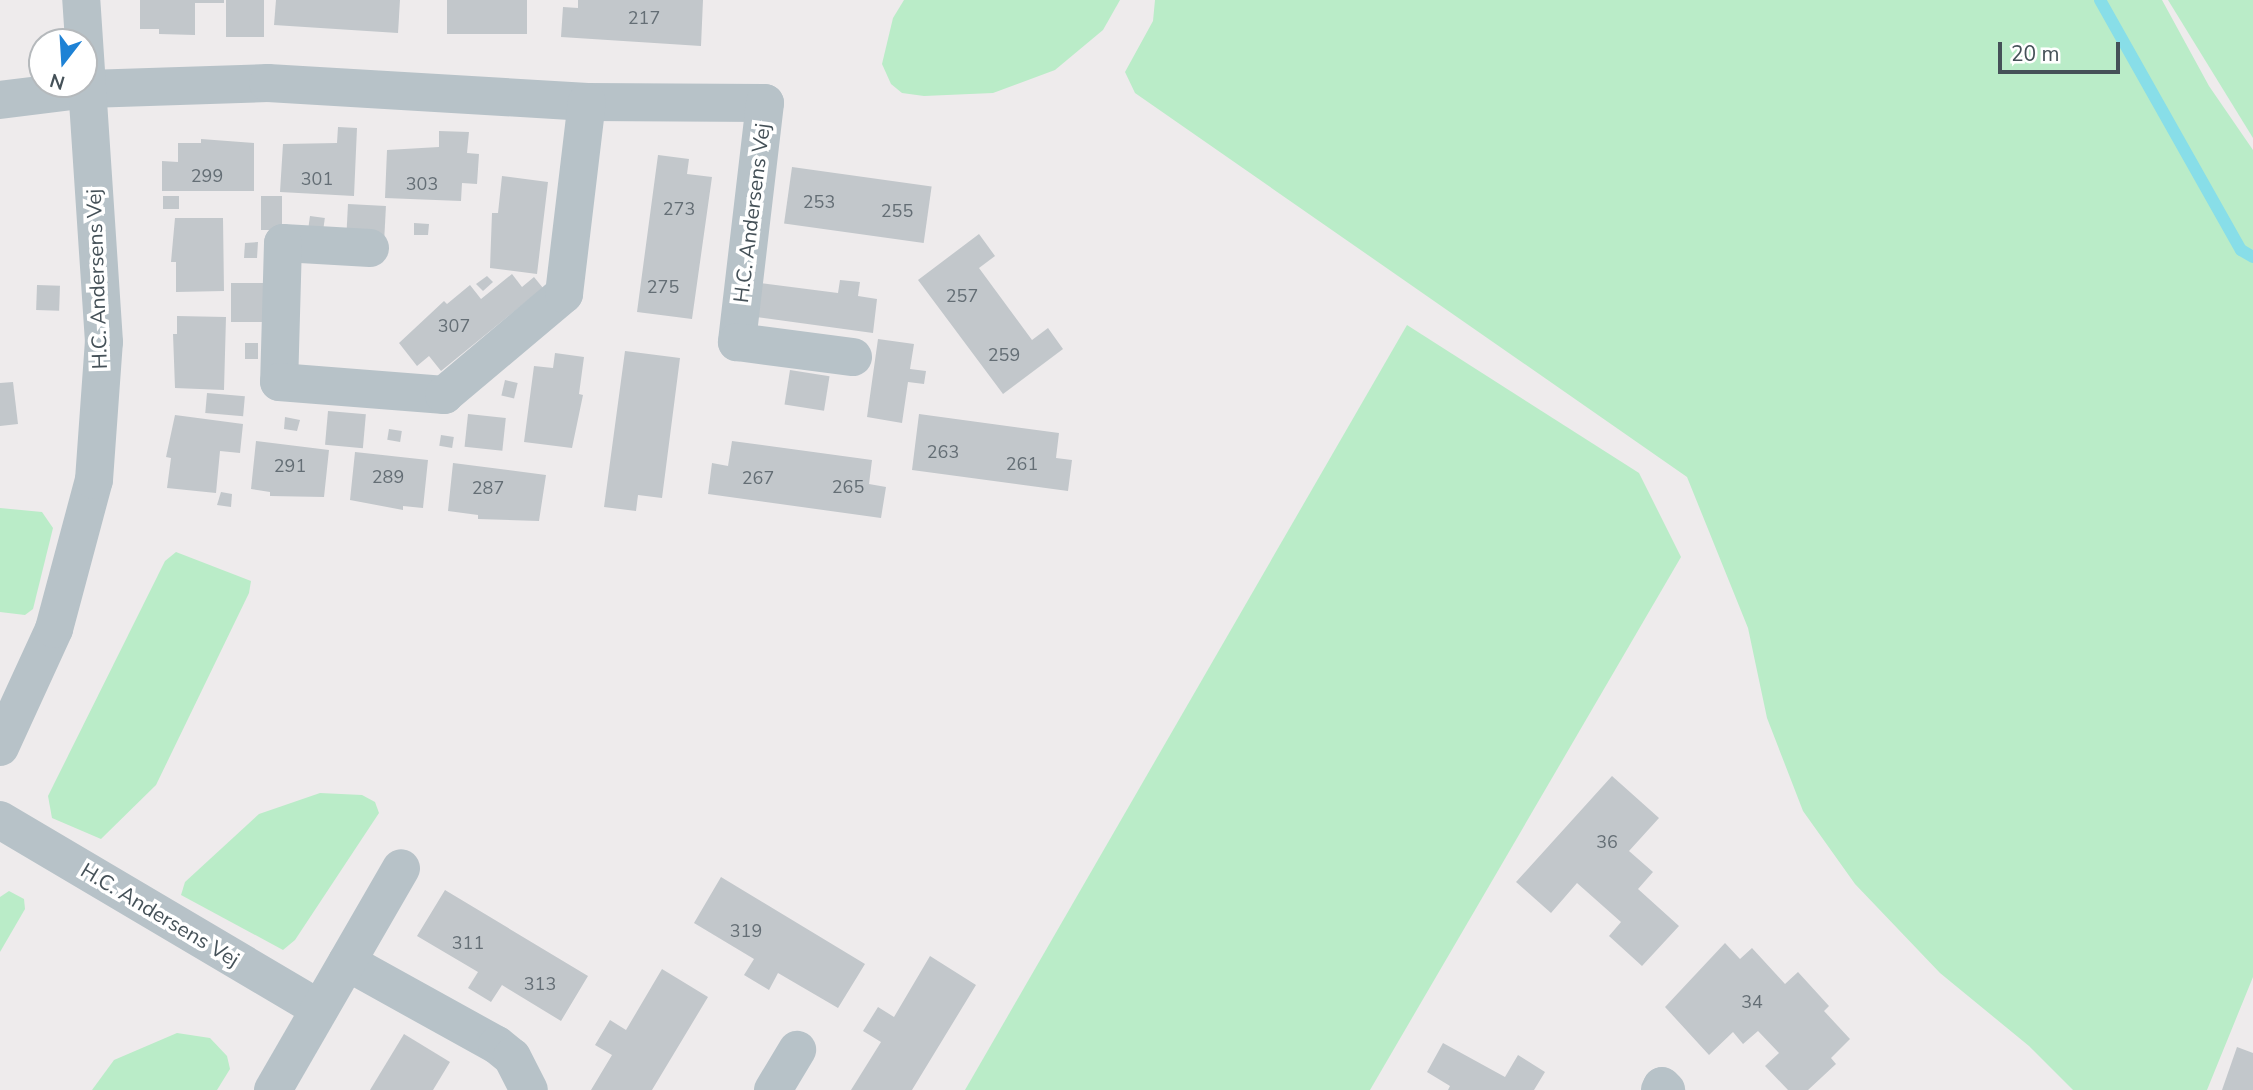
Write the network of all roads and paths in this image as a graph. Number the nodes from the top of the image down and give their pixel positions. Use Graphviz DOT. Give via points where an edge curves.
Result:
graph roads {
  1 [pos="81,0"];
  2 [pos="83,28"];
  3 [pos="98,89"];
  4 [pos="28,96"];
  5 [pos="89,98"];
  6 [pos="0,100"];
  7 [pos="587,102"];
  8 [pos="370,248"];
  9 [pos="853,357"];
  10 [pos="0,747"];
  11 [pos="0,820"];
  12 [pos="401,868"];
  13 [pos="347,962"];
  14 [pos="320,1009"];
  15 [pos="797,1050"];
  16 [pos="273,1090"];
  17 [pos="529,1090"];
  18 [pos="774,1090"];
  19 [pos="1660,1090"];
  20 [pos="1666,1090"];
  1 -- 2 [label="street, H.C. Andersens Vej"];
  3 -- 7 [label="street, H.C. Andersens Vej" via="268,83"];
  4 -- 6 [label="street, H.C. Andersens Vej"];
  5 -- 10 [label="street, H.C. Andersens Vej" via="104,342 94,480 54,629"];
  7 -- 8 [label="street" via="564,294 444,395 279,382 283,243"];
  7 -- 9 [label="street, H.C. Andersens Vej" via="765,103 737,341"];
  11 -- 14 [label="street, H.C. Andersens Vej"];
  12 -- 13 [label="street"];
  13 -- 14 [label="street"];
  13 -- 17 [label="street" via="497,1045 512,1057"];
  14 -- 16 [label="street"];
  15 -- 18 [label="street"];
  19 -- 20 [label="street" via="1662,1086"];
}
